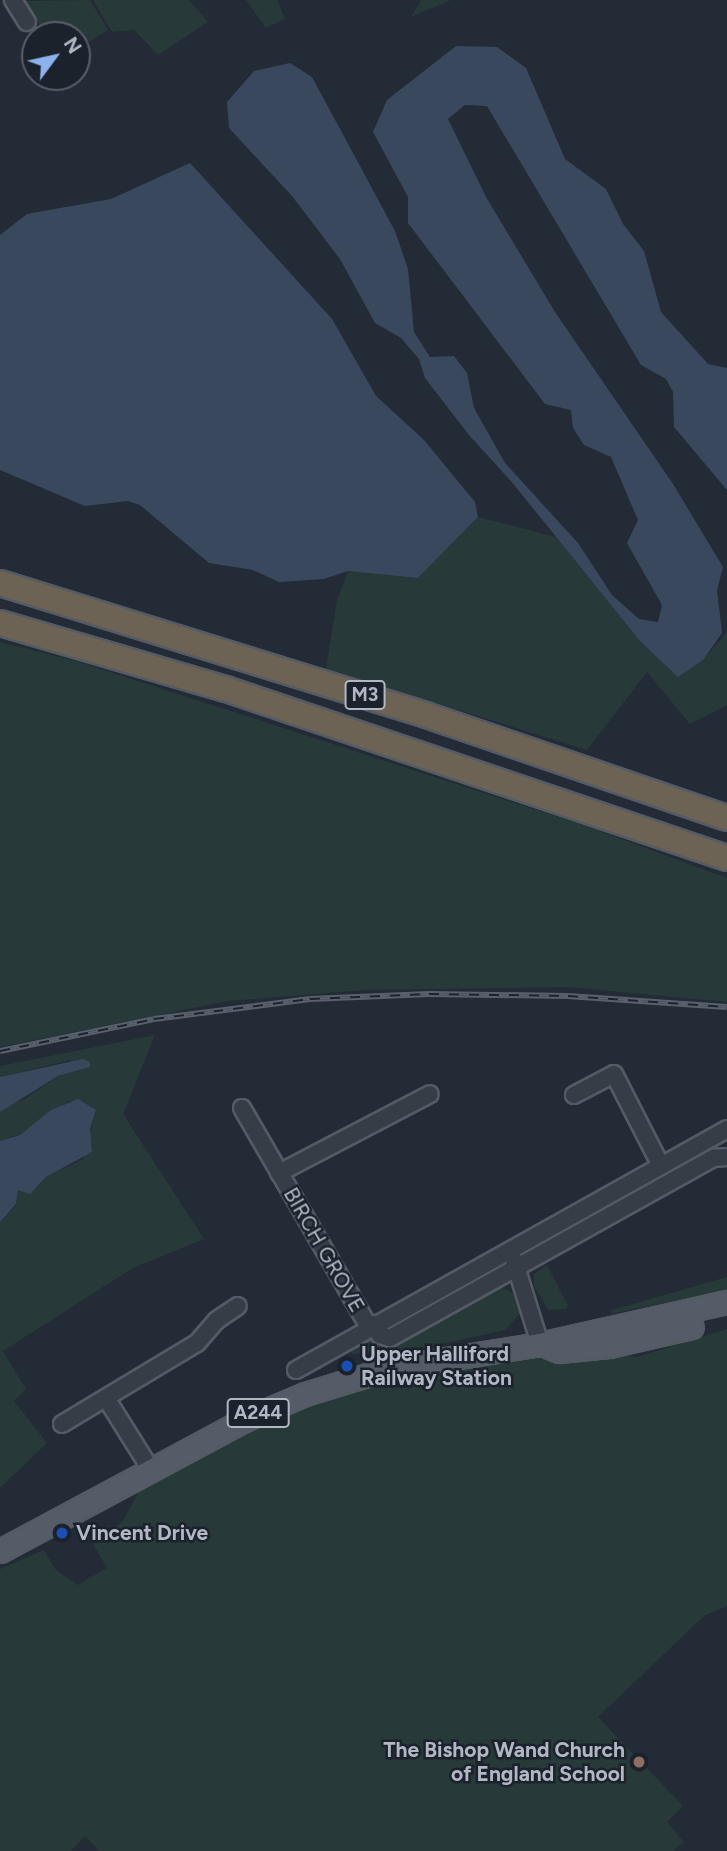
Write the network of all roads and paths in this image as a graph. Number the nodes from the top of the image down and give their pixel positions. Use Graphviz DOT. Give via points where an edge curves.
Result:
graph roads {
  1 [pos="13,0"];
  2 [pos="26,21"];
  3 [pos="0,583"];
  4 [pos="0,623"];
  5 [pos="727,818"];
  6 [pos="727,858"];
  7 [pos="430,1094"];
  8 [pos="574,1095"];
  9 [pos="242,1108"];
  10 [pos="727,1129"];
  11 [pos="707,1140"];
  12 [pos="721,1157"];
  13 [pos="660,1164"];
  14 [pos="279,1173"];
  15 [pos="509,1249"];
  16 [pos="518,1268"];
  17 [pos="727,1302"];
  18 [pos="238,1306"];
  19 [pos="727,1317"];
  20 [pos="371,1325"];
  21 [pos="540,1344"];
  22 [pos="296,1370"];
  23 [pos="106,1398"];
  24 [pos="62,1424"];
  25 [pos="151,1470"];
  26 [pos="0,1551"];
  1 -- 2 [label="street"];
  3 -- 5 [label="highway, M3" via="426,715"];
  4 -- 6 [label="highway, M3" via="239,693"];
  7 -- 14 [label="street, BIRCH GROVE"];
  8 -- 13 [label="street" via="614,1074"];
  9 -- 14 [label="street, BIRCH GROVE"];
  10 -- 11 [label="street"];
  11 -- 12 [label="street"];
  11 -- 13 [label="street"];
  12 -- 16 [label="street"];
  13 -- 15 [label="street"];
  14 -- 20 [label="street, BIRCH GROVE"];
  15 -- 16 [label="street"];
  15 -- 20 [label="street"];
  16 -- 20 [label="street" via="390,1338"];
  16 -- 21 [label="street"];
  17 -- 21 [label="main road, A244"];
  18 -- 23 [label="street" via="217,1320 197,1343"];
  19 -- 21 [label="main road, A244" via="609,1346 559,1350"];
  20 -- 22 [label="street"];
  21 -- 25 [label="main road, A244" via="356,1376 267,1409"];
  23 -- 24 [label="street"];
  23 -- 25 [label="street"];
  25 -- 26 [label="main road, A244"];
}
